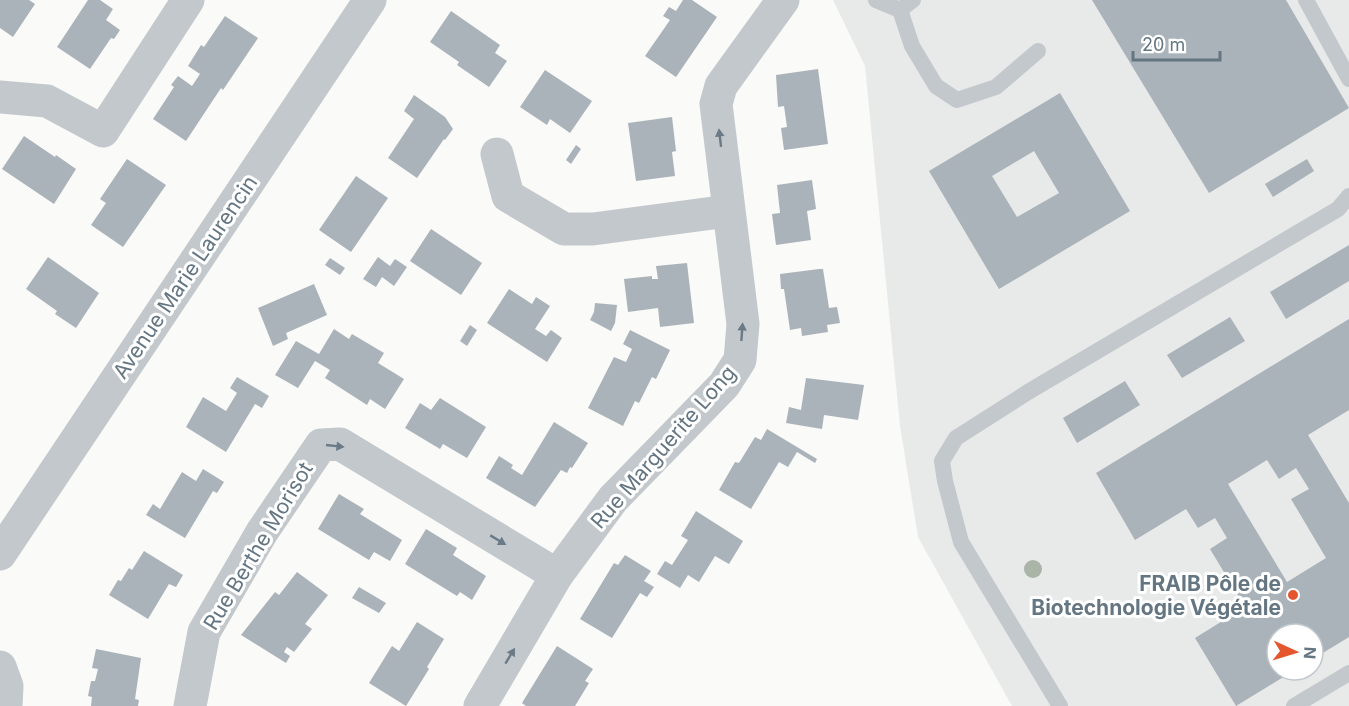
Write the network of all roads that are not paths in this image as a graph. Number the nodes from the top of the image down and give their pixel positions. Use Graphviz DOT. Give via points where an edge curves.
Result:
graph roads {
  1 [pos="189,0"];
  2 [pos="370,0"];
  3 [pos="783,0"];
  4 [pos="876,0"];
  5 [pos="914,0"];
  6 [pos="1306,0"];
  7 [pos="900,10"];
  8 [pos="1038,51"];
  9 [pos="1349,79"];
  10 [pos="0,97"];
  11 [pos="497,154"];
  12 [pos="1349,196"];
  13 [pos="728,211"];
  14 [pos="0,554"];
  15 [pos="557,576"];
  16 [pos="0,667"];
  17 [pos="1349,673"];
  18 [pos="6,706"];
  19 [pos="190,706"];
  20 [pos="480,706"];
  21 [pos="1060,706"];
  22 [pos="1294,706"];
  1 -- 10 [label="street" via="103,131 46,100"];
  2 -- 14 [label="street, Avenue Marie Laurencin"];
  13 -- 3 [label="street, Rue Marguerite Long, one-way" via="716,104 721,86"];
  4 -- 7 [label="lane"];
  5 -- 7 [label="lane"];
  6 -- 9 [label="lane"];
  7 -- 8 [label="lane" via="912,46 936,86 957,100 996,87"];
  11 -- 13 [label="street" via="508,196 564,229 593,229"];
  12 -- 21 [label="lane" via="1338,209 956,438 942,461 961,542"];
  15 -- 13 [label="street, Rue Marguerite Long, one-way" via="613,499 724,385 740,360 743,324"];
  19 -- 15 [label="street, Rue Berthe Morisot, one-way" via="204,632 262,532 321,445 340,444"];
  20 -- 15 [label="street, Rue Marguerite Long, one-way"];
  16 -- 18 [label="street" via="7,686"];
  17 -- 22 [label="lane"];
}
